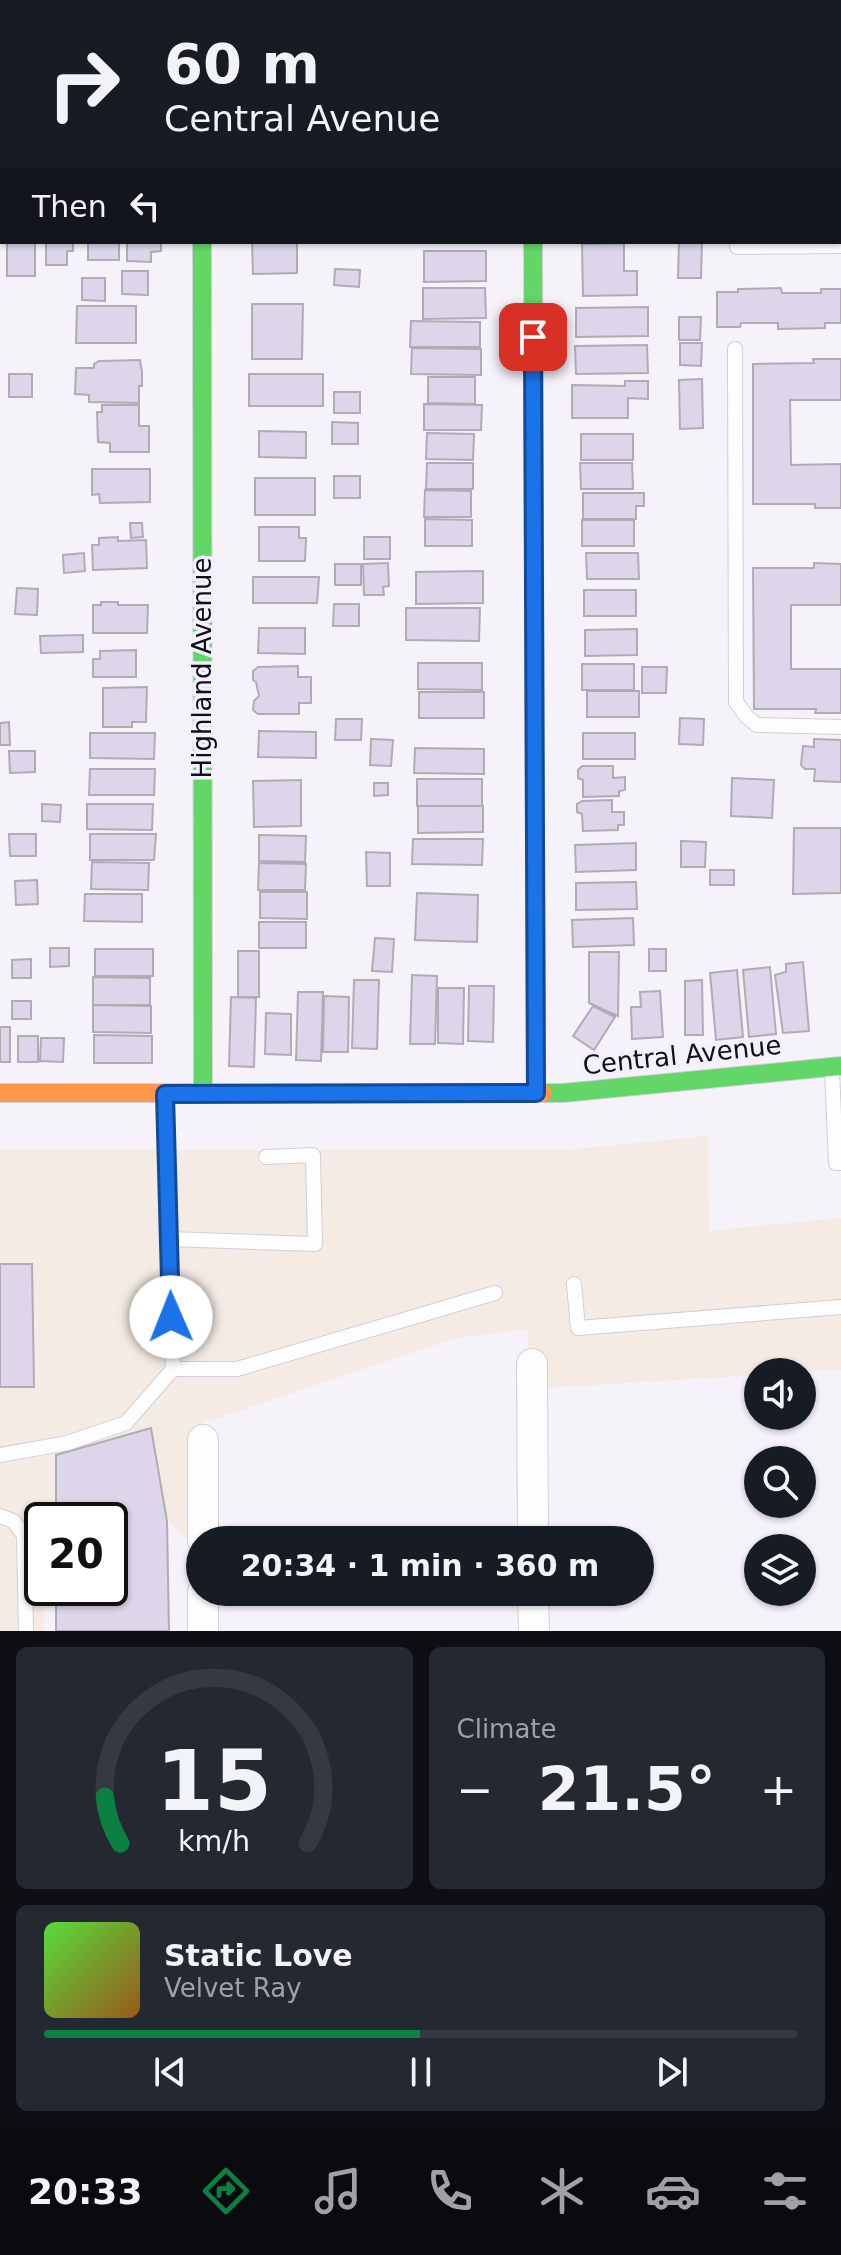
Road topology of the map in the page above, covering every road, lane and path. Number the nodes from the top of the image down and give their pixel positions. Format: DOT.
graph roads {
  1 [pos="202,244"];
  2 [pos="533,244"];
  3 [pos="841,246"];
  4 [pos="737,247"];
  5 [pos="735,349"];
  6 [pos="841,727"];
  7 [pos="837,1066"];
  8 [pos="0,1093"];
  9 [pos="536,1093"];
  10 [pos="165,1094"];
  11 [pos="203,1094"];
  12 [pos="266,1157"];
  13 [pos="841,1163"];
  14 [pos="169,1239"];
  15 [pos="574,1284"];
  16 [pos="495,1293"];
  17 [pos="841,1307"];
  18 [pos="532,1364"];
  19 [pos="173,1369"];
  20 [pos="203,1440"];
  21 [pos="0,1455"];
  22 [pos="0,1516"];
  23 [pos="203,1526"];
  24 [pos="533,1526"];
  25 [pos="203,1606"];
  26 [pos="533,1606"];
  27 [pos="26,1631"];
  28 [pos="203,1631"];
  29 [pos="534,1631"];
  1 -- 11 [label="street, Highland Avenue"];
  2 -- 9 [label="street"];
  3 -- 4 [label="lane"];
  5 -- 6 [label="lane"];
  7 -- 9 [label="street, Central Avenue"];
  7 -- 13 [label="lane"];
  8 -- 10 [label="street, Central Avenue"];
  9 -- 11 [label="street, Central Avenue"];
  10 -- 11 [label="street, Central Avenue"];
  10 -- 14 [label="lane"];
  12 -- 14 [label="lane"];
  14 -- 19 [label="lane"];
  15 -- 17 [label="lane"];
  16 -- 19 [label="lane"];
  18 -- 24 [label="street"];
  19 -- 21 [label="lane"];
  20 -- 23 [label="street"];
  22 -- 27 [label="lane"];
  25 -- 28 [label="street"];
  26 -- 29 [label="street"];
}
